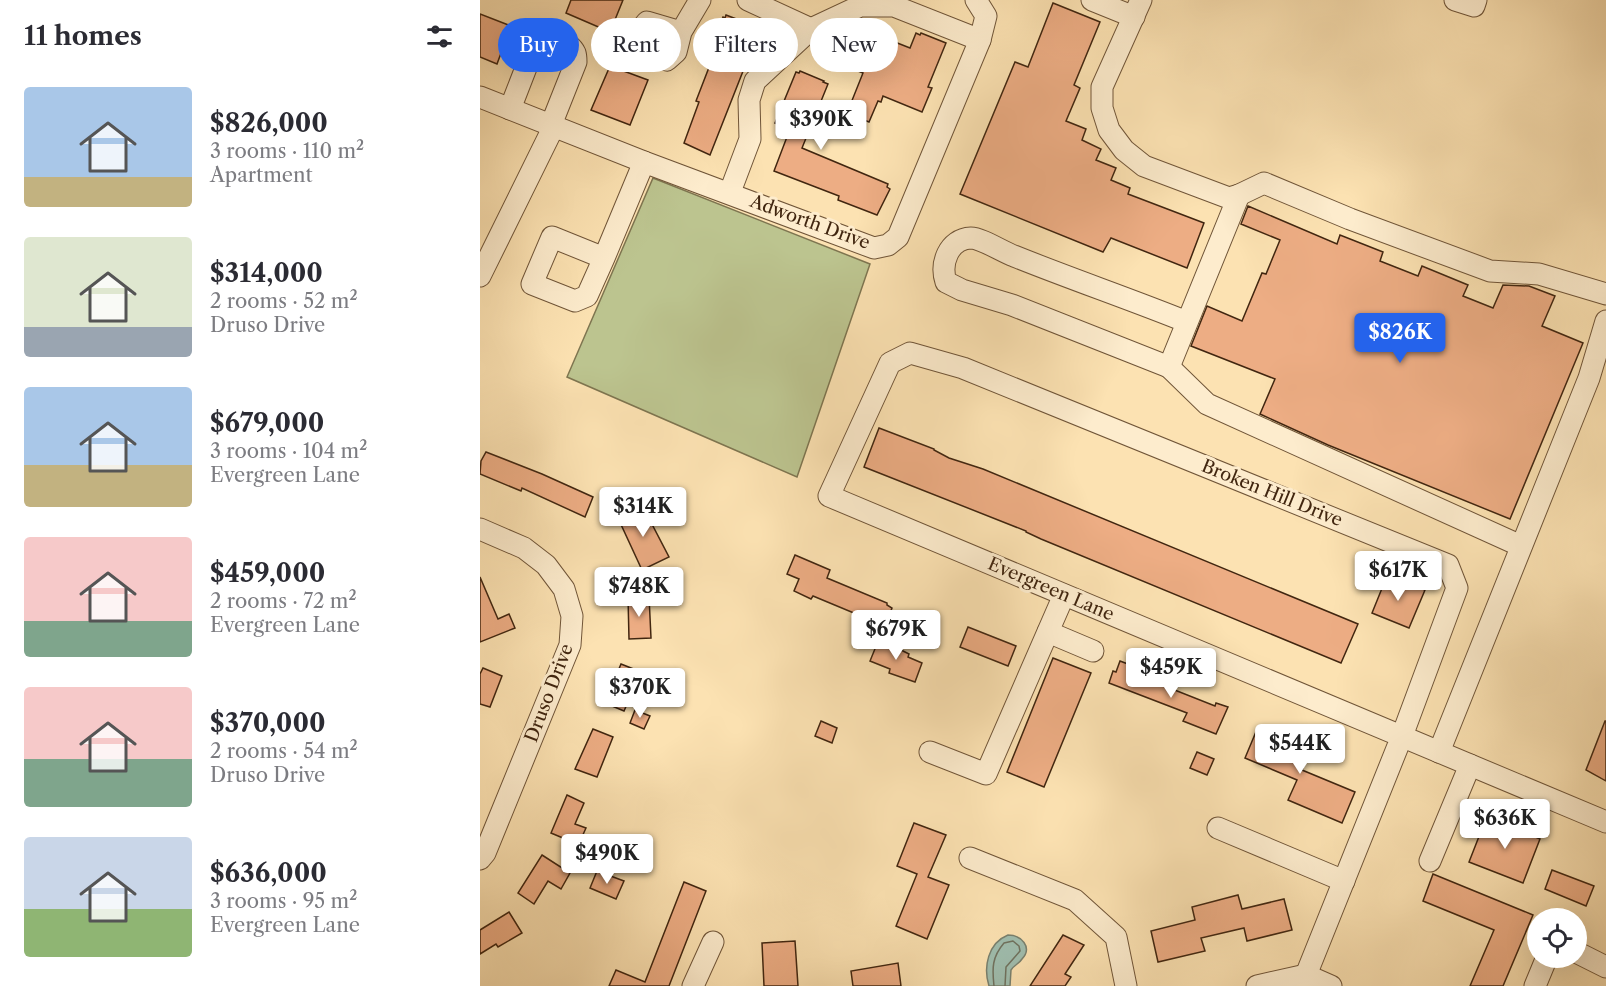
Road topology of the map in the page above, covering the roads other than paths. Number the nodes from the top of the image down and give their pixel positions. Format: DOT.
graph roads {
  1 [pos="700,0"];
  2 [pos="748,0"];
  3 [pos="976,0"];
  4 [pos="1092,0"];
  5 [pos="1455,0"];
  6 [pos="1476,0"];
  7 [pos="1138,9"];
  8 [pos="834,18"];
  9 [pos="810,29"];
  10 [pos="810,30"];
  11 [pos="681,32"];
  12 [pos="980,40"];
  13 [pos="480,97"];
  14 [pos="510,109"];
  15 [pos="553,125"];
  16 [pos="644,162"];
  17 [pos="729,192"];
  18 [pos="1239,195"];
  19 [pos="604,258"];
  20 [pos="480,276"];
  21 [pos="1606,294"];
  22 [pos="1606,321"];
  23 [pos="1187,322"];
  24 [pos="1169,367"];
  25 [pos="829,496"];
  26 [pos="480,530"];
  27 [pos="1521,546"];
  28 [pos="1064,595"];
  29 [pos="1048,632"];
  30 [pos="1093,651"];
  31 [pos="1402,736"];
  32 [pos="930,752"];
  33 [pos="1439,752"];
  34 [pos="1470,765"];
  35 [pos="1606,822"];
  36 [pos="1218,828"];
  37 [pos="970,858"];
  38 [pos="480,859"];
  39 [pos="1430,861"];
  40 [pos="1344,881"];
  41 [pos="713,942"];
  42 [pos="1587,958"];
  43 [pos="1606,967"];
  44 [pos="1542,968"];
  45 [pos="1306,975"];
  46 [pos="693,986"];
  47 [pos="1126,986"];
  48 [pos="1257,986"];
  49 [pos="1331,986"];
  50 [pos="1535,986"];
  1 -- 11 [label="street"];
  2 -- 9 [label="street"];
  3 -- 12 [label="street, Adworth Drive"];
  4 -- 7 [label="street"];
  5 -- 6 [label="street"];
  7 -- 18 [label="street"];
  8 -- 12 [label="street"];
  10 -- 17 [label="street"];
  12 -- 17 [label="street, Adworth Drive"];
  13 -- 14 [label="street, Adworth Drive"];
  14 -- 15 [label="street, Adworth Drive"];
  14 -- 15 [label="street"];
  15 -- 16 [label="street, Adworth Drive"];
  15 -- 20 [label="street"];
  16 -- 17 [label="street, Adworth Drive"];
  16 -- 19 [label="street"];
  18 -- 21 [label="street"];
  18 -- 23 [label="street"];
  22 -- 27 [label="street"];
  23 -- 24 [label="street"];
  23 -- 24 [label="street"];
  24 -- 27 [label="street"];
  25 -- 28 [label="street, Evergreen Lane"];
  25 -- 31 [label="street, Broken Hill Drive"];
  26 -- 38 [label="street, Druso Drive"];
  27 -- 33 [label="street"];
  28 -- 29 [label="street"];
  28 -- 31 [label="street, Evergreen Lane"];
  29 -- 30 [label="street"];
  29 -- 32 [label="street"];
  31 -- 33 [label="street, Evergreen Lane"];
  31 -- 40 [label="street, Broken Hill Drive"];
  33 -- 34 [label="street, Evergreen Lane"];
  34 -- 35 [label="street, Evergreen Lane"];
  34 -- 39 [label="street"];
  36 -- 40 [label="street"];
  37 -- 47 [label="street"];
  40 -- 45 [label="street, Broken Hill Drive"];
  41 -- 46 [label="street"];
  42 -- 43 [label="street"];
  44 -- 50 [label="street"];
  45 -- 48 [label="street"];
  45 -- 49 [label="street"];
}
